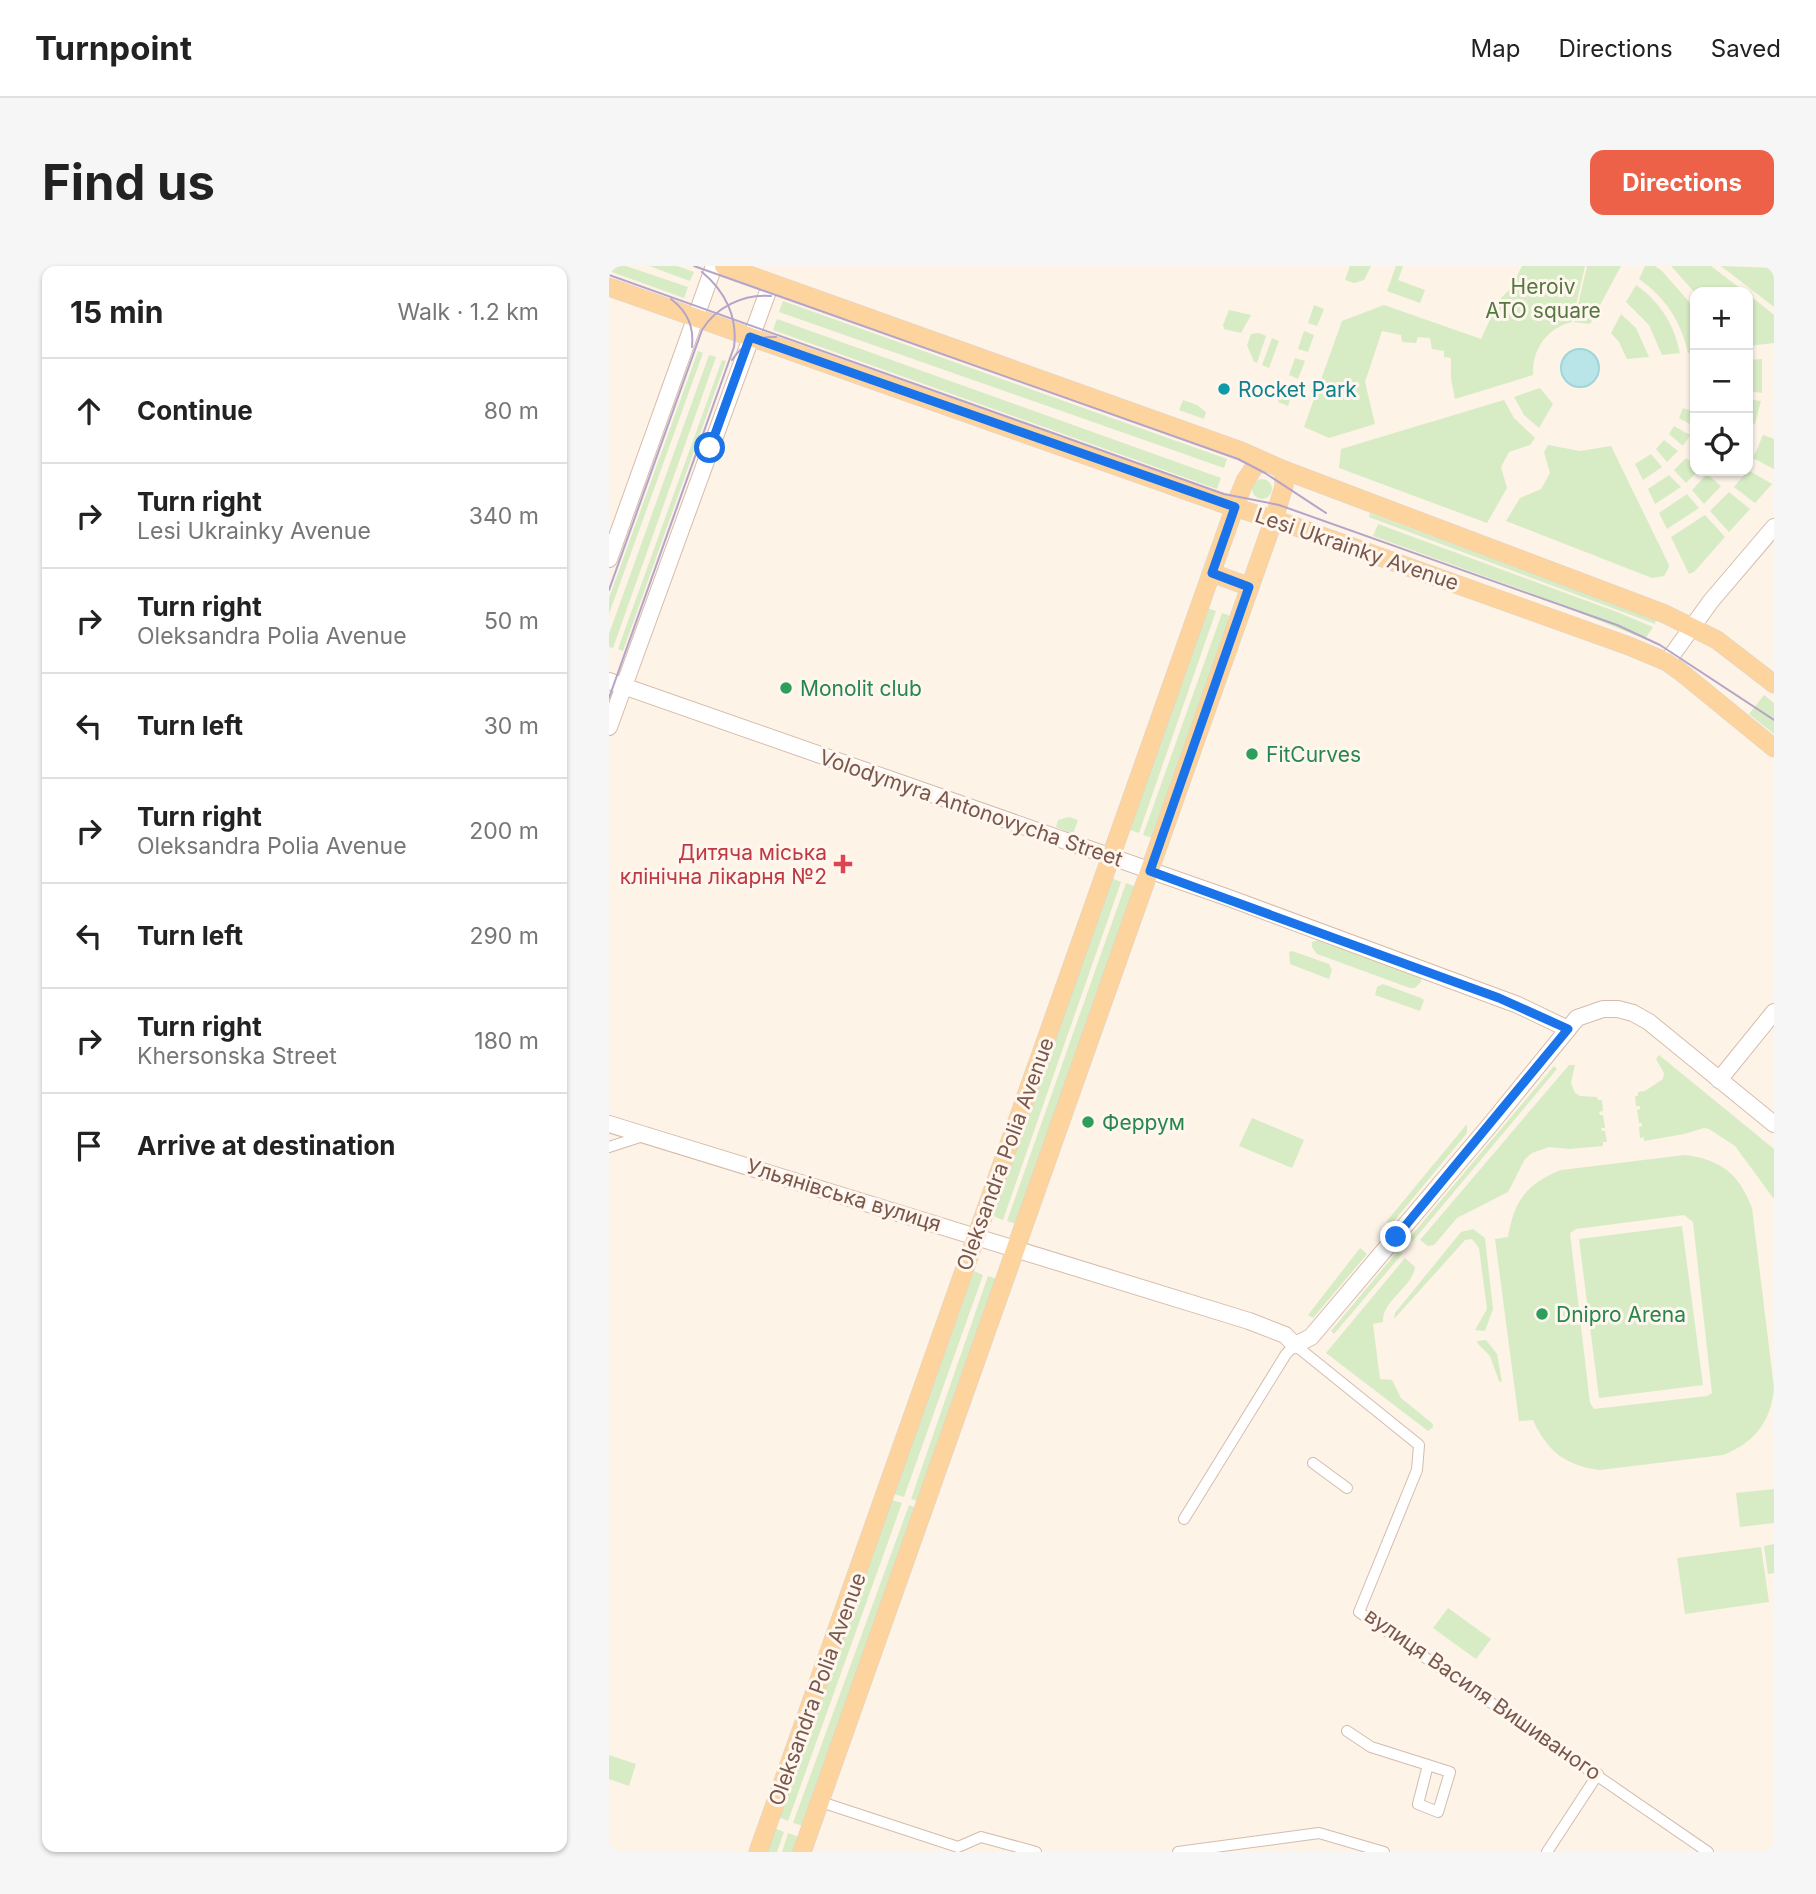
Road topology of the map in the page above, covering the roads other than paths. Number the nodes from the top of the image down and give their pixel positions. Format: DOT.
graph roads {
  1 [pos="714,266"];
  2 [pos="724,266"];
  3 [pos="771,283"];
  4 [pos="609,288"];
  5 [pos="695,318"];
  6 [pos="750,337"];
  7 [pos="1259,460"];
  8 [pos="1284,470"];
  9 [pos="1235,507"];
  10 [pos="1273,519"];
  11 [pos="1774,527"];
  12 [pos="609,559"];
  13 [pos="1212,573"];
  14 [pos="1249,587"];
  15 [pos="1693,626"];
  16 [pos="1667,662"];
  17 [pos="617,683"];
  18 [pos="1774,684"];
  19 [pos="609,727"];
  20 [pos="1774,748"];
  21 [pos="1112,858"];
  22 [pos="1150,871"];
  23 [pos="1774,1013"];
  24 [pos="1572,1023"];
  25 [pos="1719,1080"];
  26 [pos="609,1124"];
  27 [pos="1774,1124"];
  28 [pos="616,1138"];
  29 [pos="609,1155"];
  30 [pos="975,1236"];
  31 [pos="1016,1248"];
  32 [pos="1295,1345"];
  33 [pos="1313,1463"];
  34 [pos="1347,1488"];
  35 [pos="1184,1519"];
  36 [pos="1347,1731"];
  37 [pos="1428,1765"];
  38 [pos="1598,1774"];
  39 [pos="821,1802"];
  40 [pos="758,1852"];
  41 [pos="802,1852"];
  42 [pos="1035,1852"];
  43 [pos="1178,1852"];
  44 [pos="1384,1852"];
  45 [pos="1547,1852"];
  46 [pos="1708,1852"];
  1 -- 5 [label="street"];
  2 -- 3 [label="main road"];
  3 -- 6 [label="street"];
  3 -- 7 [label="main road"];
  4 -- 5 [label="main road, Lesi Ukrainky Avenue"];
  5 -- 6 [label="main road, Lesi Ukrainky Avenue"];
  5 -- 12 [label="street"];
  6 -- 9 [label="main road, Lesi Ukrainky Avenue"];
  6 -- 17 [label="street"];
  7 -- 8 [label="main road"];
  7 -- 9 [label="main road, Oleksandra Polia Avenue"];
  8 -- 10 [label="main road, Oleksandra Polia Avenue"];
  8 -- 15 [label="main road"];
  9 -- 10 [label="main road, Lesi Ukrainky Avenue"];
  9 -- 13 [label="main road, Oleksandra Polia Avenue"];
  10 -- 14 [label="main road, Oleksandra Polia Avenue"];
  10 -- 16 [label="main road, Lesi Ukrainky Avenue"];
  11 -- 15 [label="street"];
  13 -- 14 [label="main road"];
  13 -- 21 [label="main road, Oleksandra Polia Avenue"];
  14 -- 22 [label="main road, Oleksandra Polia Avenue"];
  15 -- 16 [label="street"];
  15 -- 18 [label="main road"];
  16 -- 20 [label="main road, Lesi Ukrainky Avenue"];
  17 -- 19 [label="street"];
  17 -- 21 [label="street, Volodymyra Antonovycha Street"];
  21 -- 22 [label="street, Volodymyra Antonovycha Street"];
  21 -- 30 [label="main road, Oleksandra Polia Avenue"];
  22 -- 24 [label="street, Volodymyra Antonovycha Street"];
  22 -- 31 [label="main road, Oleksandra Polia Avenue"];
  23 -- 25 [label="street"];
  24 -- 25 [label="street"];
  24 -- 32 [label="street"];
  25 -- 27 [label="street"];
  26 -- 28 [label="street, Ульянівська вулиця"];
  28 -- 29 [label="street"];
  28 -- 30 [label="street, Ульянівська вулиця"];
  30 -- 31 [label="street, Ульянівська вулиця"];
  30 -- 40 [label="main road, Oleksandra Polia Avenue"];
  31 -- 32 [label="street, Ульянівська вулиця"];
  31 -- 39 [label="main road, Oleksandra Polia Avenue"];
  32 -- 35 [label="street"];
  32 -- 38 [label="street, вулиця Василя Вишиваного"];
  33 -- 34 [label="street"];
  36 -- 37 [label="street"];
  38 -- 45 [label="street"];
  38 -- 46 [label="street, вулиця Василя Вишиваного"];
  39 -- 41 [label="main road, Oleksandra Polia Avenue"];
  39 -- 42 [label="street"];
  43 -- 44 [label="street"];
}
